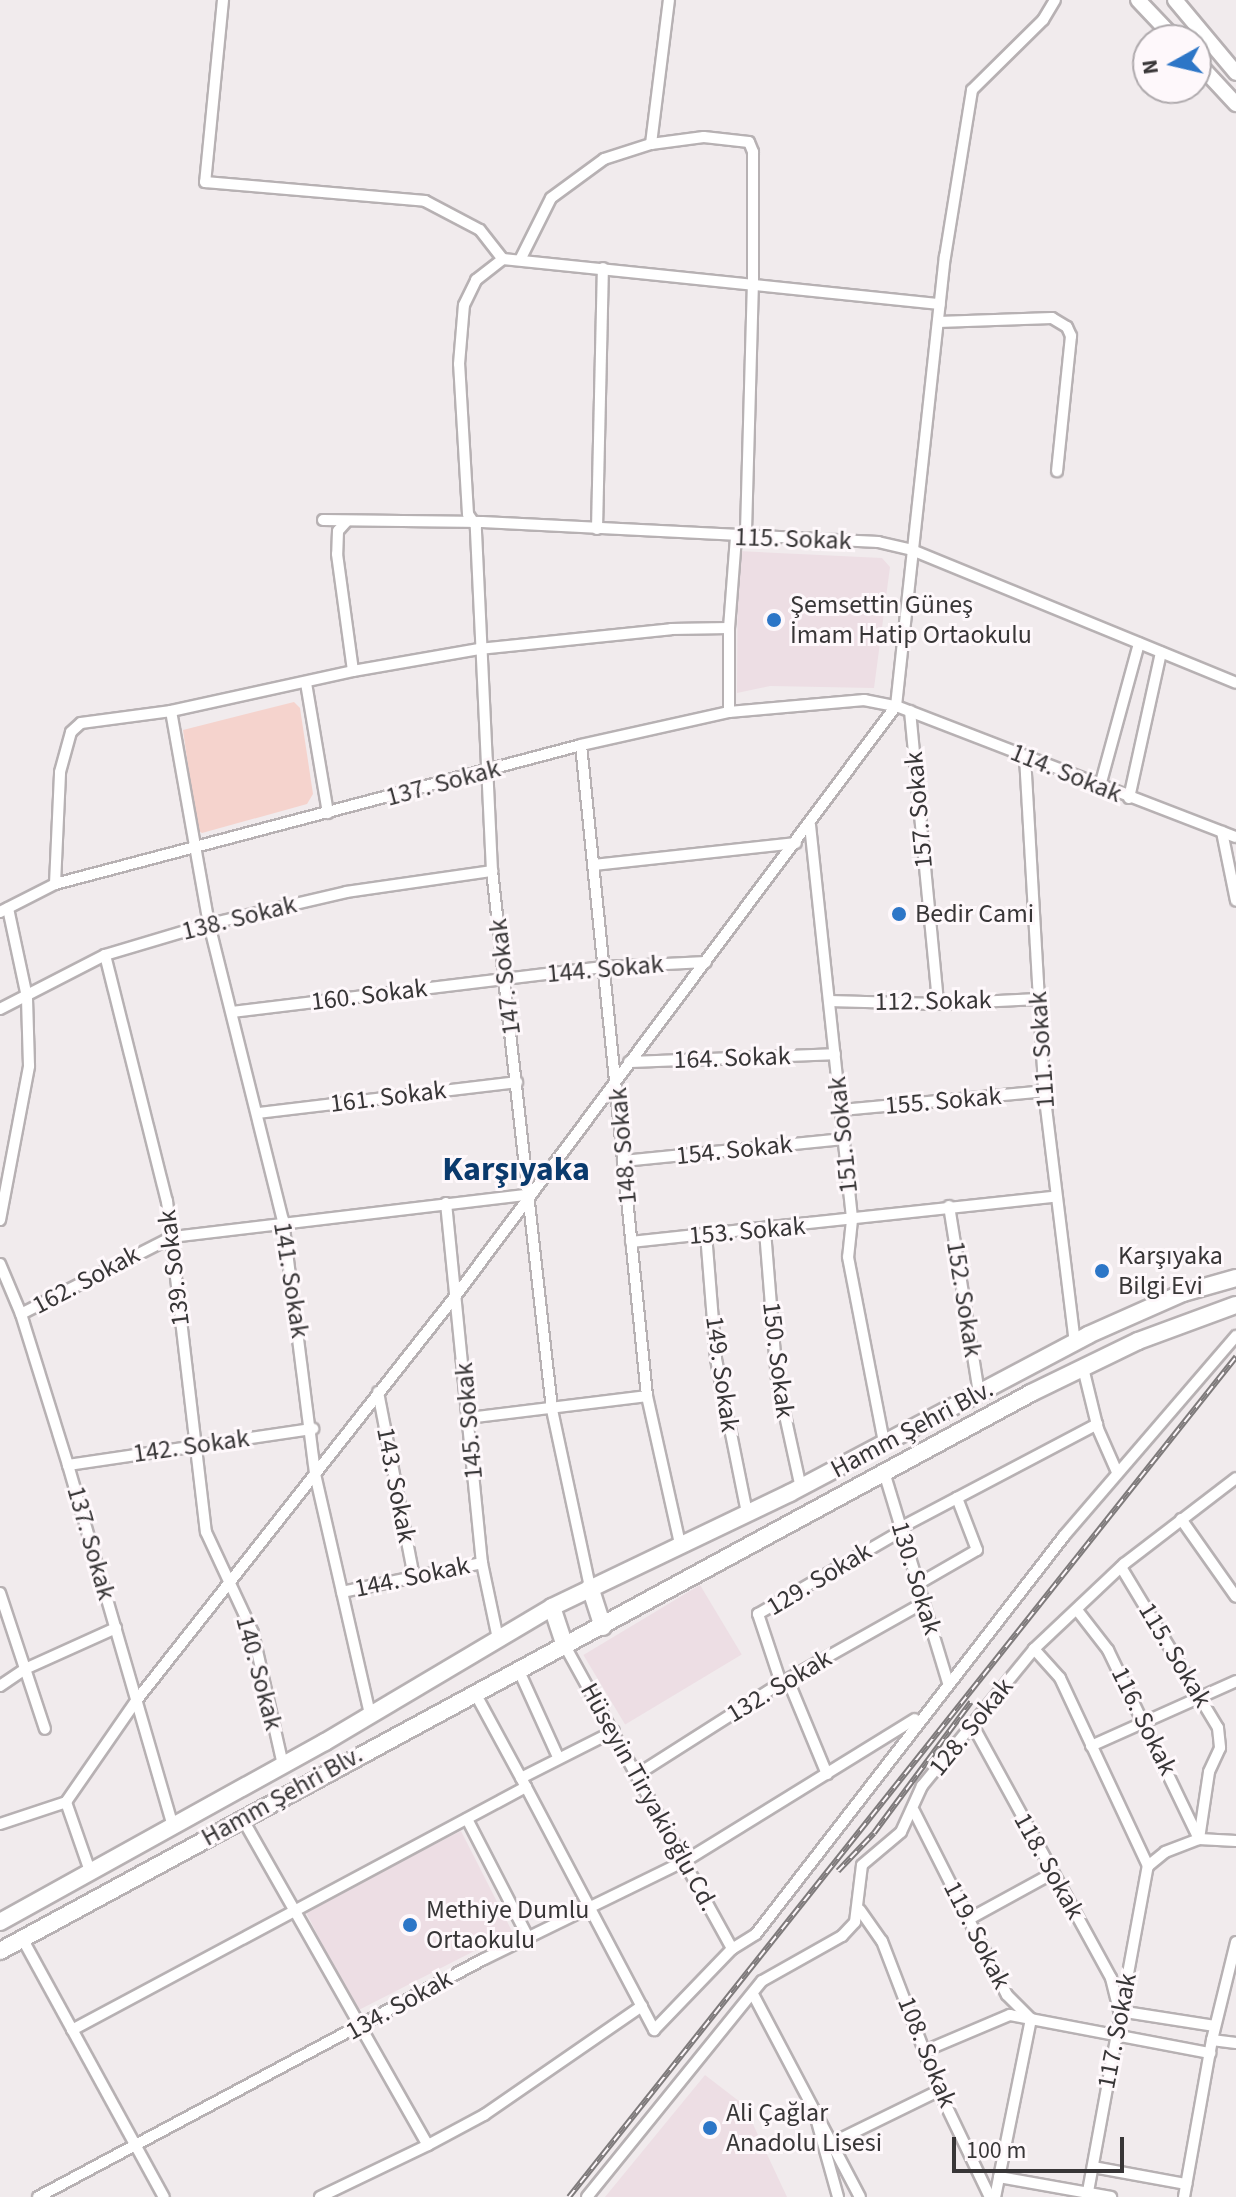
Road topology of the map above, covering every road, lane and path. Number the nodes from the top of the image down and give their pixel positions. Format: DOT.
graph roads {
  1 [pos="223,0"];
  2 [pos="669,0"];
  3 [pos="1055,0"];
  4 [pos="1138,0"];
  5 [pos="1175,0"];
  6 [pos="1161,24"];
  7 [pos="1236,73"];
  8 [pos="1212,78"];
  9 [pos="1236,104"];
  10 [pos="651,144"];
  11 [pos="503,259"];
  12 [pos="520,260"];
  13 [pos="603,268"];
  14 [pos="753,281"];
  15 [pos="940,304"];
  16 [pos="938,322"];
  17 [pos="1057,471"];
  18 [pos="323,520"];
  19 [pos="347,521"];
  20 [pos="473,522"];
  21 [pos="597,529"];
  22 [pos="741,538"];
  23 [pos="912,550"];
  24 [pos="729,628"];
  25 [pos="1139,643"];
  26 [pos="479,649"];
  27 [pos="1161,652"];
  28 [pos="353,671"];
  29 [pos="306,683"];
  30 [pos="1236,683"];
  31 [pos="896,706"];
  32 [pos="171,711"];
  33 [pos="910,711"];
  34 [pos="729,712"];
  35 [pos="581,745"];
  36 [pos="1025,757"];
  37 [pos="485,772"];
  38 [pos="1100,786"];
  39 [pos="1129,798"];
  40 [pos="328,813"];
  41 [pos="810,825"];
  42 [pos="1222,832"];
  43 [pos="1236,837"];
  44 [pos="796,843"];
  45 [pos="194,848"];
  46 [pos="594,865"];
  47 [pos="492,871"];
  48 [pos="55,884"];
  49 [pos="1236,901"];
  50 [pos="4,910"];
  51 [pos="209,924"];
  52 [pos="105,955"];
  53 [pos="706,962"];
  54 [pos="605,967"];
  55 [pos="505,978"];
  56 [pos="27,997"];
  57 [pos="1038,999"];
  58 [pos="829,1001"];
  59 [pos="938,1004"];
  60 [pos="0,1009"];
  61 [pos="232,1012"];
  62 [pos="835,1054"];
  63 [pos="629,1062"];
  64 [pos="617,1078"];
  65 [pos="517,1082"];
  66 [pos="1044,1091"];
  67 [pos="841,1110"];
  68 [pos="258,1113"];
  69 [pos="844,1139"];
  70 [pos="623,1161"];
  71 [pos="530,1194"];
  72 [pos="1054,1197"];
  73 [pos="446,1203"];
  74 [pos="949,1206"];
  75 [pos="0,1220"];
  76 [pos="283,1220"];
  77 [pos="852,1220"];
  78 [pos="765,1231"];
  79 [pos="706,1234"];
  80 [pos="172,1237"];
  81 [pos="631,1242"];
  82 [pos="0,1264"];
  83 [pos="1236,1278"];
  84 [pos="457,1294"];
  85 [pos="1236,1305"];
  86 [pos="21,1314"];
  87 [pos="1236,1336"];
  88 [pos="1075,1342"];
  89 [pos="1083,1368"];
  90 [pos="378,1392"];
  91 [pos="979,1393"];
  92 [pos="647,1396"];
  93 [pos="552,1409"];
  94 [pos="468,1418"];
  95 [pos="1097,1424"];
  96 [pos="313,1429"];
  97 [pos="194,1443"];
  98 [pos="884,1443"];
  99 [pos="68,1465"];
  100 [pos="884,1472"];
  101 [pos="1117,1472"];
  102 [pos="315,1474"];
  103 [pos="1235,1480"];
  104 [pos="801,1488"];
  105 [pos="957,1498"];
  106 [pos="747,1513"];
  107 [pos="1181,1519"];
  108 [pos="901,1529"];
  109 [pos="680,1544"];
  110 [pos="482,1563"];
  111 [pos="1121,1567"];
  112 [pos="414,1577"];
  113 [pos="231,1582"];
  114 [pos="918,1584"];
  115 [pos="590,1587"];
  116 [pos="342,1592"];
  117 [pos="0,1593"];
  118 [pos="1236,1597"];
  119 [pos="923,1603"];
  120 [pos="552,1607"];
  121 [pos="1077,1610"];
  122 [pos="603,1627"];
  123 [pos="116,1628"];
  124 [pos="498,1639"];
  125 [pos="565,1646"];
  126 [pos="1034,1649"];
  127 [pos="25,1669"];
  128 [pos="519,1671"];
  129 [pos="1236,1681"];
  130 [pos="785,1682"];
  131 [pos="948,1683"];
  132 [pos="0,1686"];
  133 [pos="475,1693"];
  134 [pos="1199,1694"];
  135 [pos="136,1701"];
  136 [pos="924,1714"];
  137 [pos="370,1715"];
  138 [pos="1144,1719"];
  139 [pos="972,1724"];
  140 [pos="45,1729"];
  141 [pos="614,1731"];
  142 [pos="1091,1746"];
  143 [pos="558,1757"];
  144 [pos="283,1765"];
  145 [pos="638,1774"];
  146 [pos="827,1774"];
  147 [pos="524,1782"];
  148 [pos="66,1802"];
  149 [pos="914,1811"];
  150 [pos="242,1818"];
  151 [pos="467,1819"];
  152 [pos="0,1824"];
  153 [pos="173,1826"];
  154 [pos="1199,1839"];
  155 [pos="1236,1841"];
  156 [pos="685,1861"];
  157 [pos="1148,1866"];
  158 [pos="90,1871"];
  159 [pos="1053,1873"];
  160 [pos="592,1905"];
  161 [pos="860,1910"];
  162 [pos="294,1912"];
  163 [pos="969,1919"];
  164 [pos="0,1922"];
  165 [pos="528,1937"];
  166 [pos="22,1938"];
  167 [pos="1236,1942"];
  168 [pos="732,1949"];
  169 [pos="0,1951"];
  170 [pos="754,1996"];
  171 [pos="642,2006"];
  172 [pos="1119,2011"];
  173 [pos="1031,2019"];
  174 [pos="1215,2026"];
  175 [pos="359,2028"];
  176 [pos="72,2030"];
  177 [pos="1114,2037"];
  178 [pos="1212,2040"];
  179 [pos="1236,2043"];
  180 [pos="927,2050"];
  181 [pos="1210,2053"];
  182 [pos="940,2090"];
  183 [pos="812,2105"];
  184 [pos="832,2143"];
  185 [pos="136,2145"];
  186 [pos="428,2145"];
  187 [pos="1093,2167"];
  188 [pos="999,2177"];
  189 [pos="1186,2184"];
  190 [pos="1088,2195"];
  191 [pos="38,2197"];
  192 [pos="164,2197"];
  193 [pos="320,2197"];
  194 [pos="587,2197"];
  195 [pos="838,2197"];
  196 [pos="860,2197"];
  197 [pos="992,2197"];
  198 [pos="1111,2197"];
  199 [pos="1184,2197"];
  1 -- 11 [label="street"];
  2 -- 10 [label="street"];
  3 -- 15 [label="street"];
  4 -- 6 [label="main road"];
  5 -- 7 [label="main road"];
  8 -- 9 [label="main road"];
  10 -- 12 [label="street"];
  10 -- 14 [label="street"];
  11 -- 12 [label="street"];
  11 -- 20 [label="street, 147. Sokak"];
  12 -- 13 [label="street"];
  13 -- 14 [label="street"];
  13 -- 21 [label="street"];
  14 -- 15 [label="street"];
  14 -- 22 [label="street"];
  15 -- 16 [label="street"];
  16 -- 17 [label="street"];
  16 -- 23 [label="street"];
  18 -- 19 [label="street, 115. Sokak"];
  19 -- 20 [label="street, 115. Sokak"];
  19 -- 28 [label="street"];
  20 -- 21 [label="street, 115. Sokak"];
  20 -- 26 [label="street, 147. Sokak"];
  21 -- 22 [label="street, 115. Sokak"];
  22 -- 23 [label="street, 115. Sokak"];
  22 -- 24 [label="street"];
  23 -- 25 [label="street, 115. Sokak"];
  23 -- 31 [label="street"];
  24 -- 26 [label="street"];
  24 -- 34 [label="street"];
  25 -- 27 [label="street, 115. Sokak"];
  25 -- 38 [label="street"];
  26 -- 28 [label="street"];
  26 -- 37 [label="street, 147. Sokak"];
  27 -- 30 [label="street, 115. Sokak"];
  27 -- 39 [label="street"];
  28 -- 29 [label="street"];
  29 -- 32 [label="street"];
  29 -- 40 [label="street"];
  31 -- 33 [label="street, 114. Sokak"];
  31 -- 34 [label="street, 137. Sokak"];
  31 -- 41 [label="street"];
  32 -- 45 [label="street, 141. Sokak"];
  32 -- 48 [label="street"];
  33 -- 36 [label="street, 114. Sokak"];
  33 -- 59 [label="street, 157. Sokak"];
  34 -- 35 [label="street, 137. Sokak"];
  35 -- 37 [label="street, 137. Sokak"];
  35 -- 46 [label="street, 148. Sokak"];
  36 -- 38 [label="street, 114. Sokak"];
  36 -- 57 [label="street, 111. Sokak"];
  37 -- 40 [label="street, 137. Sokak"];
  37 -- 47 [label="street, 147. Sokak"];
  38 -- 39 [label="street, 114. Sokak"];
  39 -- 42 [label="street, 114. Sokak"];
  40 -- 45 [label="street, 137. Sokak"];
  41 -- 44 [label="street"];
  41 -- 58 [label="street, 151. Sokak"];
  42 -- 43 [label="street, 114. Sokak"];
  42 -- 49 [label="street"];
  44 -- 46 [label="street"];
  44 -- 53 [label="street"];
  45 -- 48 [label="street, 137. Sokak"];
  45 -- 51 [label="street, 141. Sokak"];
  46 -- 54 [label="street, 148. Sokak"];
  47 -- 51 [label="street, 138. Sokak"];
  47 -- 55 [label="street, 147. Sokak"];
  48 -- 50 [label="street, 137. Sokak"];
  50 -- 56 [label="street"];
  51 -- 52 [label="street, 138. Sokak"];
  51 -- 61 [label="street, 141. Sokak"];
  52 -- 56 [label="street, 138. Sokak"];
  52 -- 80 [label="street, 139. Sokak"];
  53 -- 54 [label="street, 144. Sokak"];
  53 -- 63 [label="street"];
  54 -- 55 [label="street, 144. Sokak"];
  54 -- 64 [label="street, 148. Sokak"];
  55 -- 61 [label="street, 160. Sokak"];
  55 -- 65 [label="street, 147. Sokak"];
  56 -- 60 [label="street, 138. Sokak"];
  56 -- 75 [label="street"];
  57 -- 59 [label="street, 112. Sokak"];
  57 -- 66 [label="street, 111. Sokak"];
  58 -- 59 [label="street, 112. Sokak"];
  58 -- 62 [label="street, 151. Sokak"];
  61 -- 68 [label="street, 141. Sokak"];
  62 -- 63 [label="street, 164. Sokak"];
  62 -- 67 [label="street, 151. Sokak"];
  63 -- 64 [label="street"];
  64 -- 70 [label="street, 148. Sokak"];
  64 -- 71 [label="street"];
  65 -- 68 [label="street, 161. Sokak"];
  65 -- 71 [label="street, 147. Sokak"];
  66 -- 67 [label="street, 155. Sokak"];
  66 -- 72 [label="street, 111. Sokak"];
  67 -- 69 [label="street, 151. Sokak"];
  68 -- 76 [label="street, 141. Sokak"];
  69 -- 70 [label="street, 154. Sokak"];
  69 -- 77 [label="street, 151. Sokak"];
  70 -- 81 [label="street, 148. Sokak"];
  71 -- 73 [label="street, 162. Sokak"];
  71 -- 84 [label="street"];
  71 -- 93 [label="street, 147. Sokak"];
  72 -- 74 [label="street, 153. Sokak"];
  72 -- 88 [label="street, 111. Sokak"];
  73 -- 76 [label="street, 162. Sokak"];
  73 -- 84 [label="street, 145. Sokak"];
  74 -- 77 [label="street, 153. Sokak"];
  74 -- 91 [label="street, 152. Sokak"];
  76 -- 80 [label="street, 162. Sokak"];
  76 -- 96 [label="street, 141. Sokak"];
  77 -- 78 [label="street, 153. Sokak"];
  77 -- 98 [label="street, 151. Sokak"];
  78 -- 79 [label="street, 153. Sokak"];
  78 -- 104 [label="street, 150. Sokak"];
  79 -- 81 [label="street, 153. Sokak"];
  79 -- 106 [label="street, 149. Sokak"];
  80 -- 86 [label="street, 162. Sokak"];
  80 -- 97 [label="street, 139. Sokak"];
  81 -- 92 [label="street, 148. Sokak"];
  82 -- 86 [label="street, 137. Sokak"];
  83 -- 88 [label="main road, Hamm Şehri Blv."];
  84 -- 90 [label="street"];
  84 -- 94 [label="street, 145. Sokak"];
  85 -- 89 [label="main road, Hamm Şehri Blv."];
  86 -- 99 [label="street, 137. Sokak"];
  87 -- 101 [label="street"];
  88 -- 91 [label="main road, Hamm Şehri Blv."];
  89 -- 95 [label="street"];
  89 -- 100 [label="main road, Hamm Şehri Blv."];
  90 -- 102 [label="street"];
  90 -- 112 [label="street, 143. Sokak"];
  91 -- 98 [label="main road, Hamm Şehri Blv."];
  92 -- 93 [label="street"];
  92 -- 109 [label="street, 148. Sokak"];
  93 -- 94 [label="street"];
  93 -- 115 [label="street, 147. Sokak"];
  94 -- 110 [label="street, 145. Sokak"];
  95 -- 101 [label="street"];
  95 -- 105 [label="street"];
  96 -- 97 [label="street, 142. Sokak"];
  96 -- 102 [label="street, 141. Sokak"];
  97 -- 99 [label="street, 142. Sokak"];
  97 -- 113 [label="street, 139. Sokak"];
  98 -- 104 [label="main road, Hamm Şehri Blv."];
  99 -- 123 [label="street, 137. Sokak"];
  100 -- 108 [label="street, 130. Sokak"];
  100 -- 122 [label="main road, Hamm Şehri Blv."];
  101 -- 131 [label="street"];
  102 -- 113 [label="street"];
  102 -- 116 [label="street, 141. Sokak"];
  103 -- 107 [label="street, 128. Sokak"];
  104 -- 106 [label="main road, Hamm Şehri Blv."];
  105 -- 108 [label="street"];
  105 -- 114 [label="street"];
  106 -- 109 [label="main road, Hamm Şehri Blv."];
  107 -- 111 [label="street, 128. Sokak"];
  107 -- 118 [label="street"];
  108 -- 114 [label="street, 130. Sokak"];
  108 -- 130 [label="street, 129. Sokak"];
  109 -- 115 [label="main road, Hamm Şehri Blv."];
  110 -- 112 [label="street, 144. Sokak"];
  110 -- 124 [label="street, 145. Sokak"];
  111 -- 121 [label="street, 128. Sokak"];
  111 -- 134 [label="street, 115. Sokak"];
  112 -- 116 [label="street, 144. Sokak"];
  113 -- 135 [label="street"];
  113 -- 144 [label="street, 140. Sokak"];
  114 -- 119 [label="street, 130. Sokak"];
  115 -- 120 [label="main road, Hamm Şehri Blv."];
  115 -- 122 [label="main road"];
  116 -- 137 [label="street, 141. Sokak"];
  117 -- 127 [label="street"];
  119 -- 130 [label="street, 132. Sokak"];
  119 -- 131 [label="street, 130. Sokak"];
  120 -- 124 [label="main road, Hamm Şehri Blv."];
  120 -- 125 [label="main road"];
  121 -- 126 [label="street, 128. Sokak"];
  121 -- 138 [label="street, 116. Sokak"];
  122 -- 125 [label="main road, Hamm Şehri Blv."];
  123 -- 127 [label="street"];
  123 -- 135 [label="street, 137. Sokak"];
  124 -- 137 [label="main road, Hamm Şehri Blv."];
  125 -- 128 [label="main road, Hamm Şehri Blv."];
  125 -- 141 [label="street, Hüseyin Tiryakioğlu Cd."];
  126 -- 139 [label="street, 128. Sokak"];
  126 -- 142 [label="street"];
  127 -- 132 [label="street"];
  127 -- 140 [label="street"];
  128 -- 133 [label="main road, Hamm Şehri Blv."];
  128 -- 143 [label="street"];
  129 -- 134 [label="street"];
  130 -- 145 [label="street, 132. Sokak"];
  130 -- 146 [label="street"];
  131 -- 136 [label="street"];
  133 -- 147 [label="street"];
  133 -- 150 [label="main road, Hamm Şehri Blv."];
  134 -- 138 [label="street"];
  134 -- 154 [label="street, 115. Sokak"];
  135 -- 148 [label="street"];
  135 -- 153 [label="street, 137. Sokak"];
  136 -- 146 [label="street, 134. Sokak"];
  136 -- 168 [label="street"];
  137 -- 144 [label="main road, Hamm Şehri Blv."];
  138 -- 142 [label="street"];
  138 -- 154 [label="street, 116. Sokak"];
  139 -- 149 [label="street, 128. Sokak"];
  139 -- 159 [label="street, 118. Sokak"];
  141 -- 143 [label="street"];
  141 -- 145 [label="street, Hüseyin Tiryakioğlu Cd."];
  142 -- 157 [label="street"];
  143 -- 147 [label="street"];
  144 -- 153 [label="main road, Hamm Şehri Blv."];
  145 -- 156 [label="street, Hüseyin Tiryakioğlu Cd."];
  146 -- 156 [label="street, 134. Sokak"];
  147 -- 151 [label="street"];
  147 -- 160 [label="street"];
  148 -- 152 [label="street"];
  148 -- 158 [label="street"];
  149 -- 161 [label="street, 128. Sokak"];
  149 -- 163 [label="street, 119. Sokak"];
  150 -- 162 [label="street"];
  150 -- 166 [label="main road, Hamm Şehri Blv."];
  151 -- 162 [label="street"];
  151 -- 165 [label="street"];
  153 -- 158 [label="main road, Hamm Şehri Blv."];
  154 -- 155 [label="street"];
  154 -- 157 [label="street"];
  156 -- 160 [label="street, 134. Sokak"];
  156 -- 168 [label="street, Hüseyin Tiryakioğlu Cd."];
  157 -- 172 [label="street, 117. Sokak"];
  158 -- 164 [label="main road, Hamm Şehri Blv."];
  159 -- 163 [label="street"];
  159 -- 172 [label="street, 118. Sokak"];
  160 -- 165 [label="street, 134. Sokak"];
  160 -- 171 [label="street"];
  161 -- 170 [label="street"];
  161 -- 180 [label="street, 108. Sokak"];
  162 -- 175 [label="street"];
  162 -- 176 [label="street"];
  163 -- 173 [label="street, 119. Sokak"];
  165 -- 175 [label="street, 134. Sokak"];
  166 -- 169 [label="main road, Hamm Şehri Blv."];
  166 -- 176 [label="street"];
  167 -- 174 [label="street"];
  168 -- 171 [label="street"];
  170 -- 183 [label="street"];
  170 -- 194 [label="street"];
  171 -- 186 [label="street"];
  172 -- 174 [label="street"];
  172 -- 177 [label="street, 117. Sokak"];
  173 -- 177 [label="street"];
  173 -- 180 [label="street"];
  173 -- 188 [label="street"];
  174 -- 178 [label="street"];
  175 -- 185 [label="street, 134. Sokak"];
  175 -- 186 [label="street"];
  176 -- 185 [label="street"];
  177 -- 181 [label="street"];
  177 -- 187 [label="street, 117. Sokak"];
  178 -- 179 [label="street"];
  178 -- 181 [label="street"];
  180 -- 182 [label="street, 108. Sokak"];
  181 -- 189 [label="street"];
  182 -- 184 [label="street"];
  182 -- 197 [label="street, 108. Sokak"];
  183 -- 184 [label="street"];
  183 -- 195 [label="street"];
  184 -- 196 [label="street"];
  185 -- 191 [label="street, 134. Sokak"];
  185 -- 192 [label="street"];
  186 -- 193 [label="street"];
  187 -- 189 [label="street"];
  187 -- 190 [label="street, 117. Sokak"];
  188 -- 190 [label="street"];
  188 -- 197 [label="street"];
  189 -- 199 [label="street"];
  190 -- 198 [label="street"];
}
